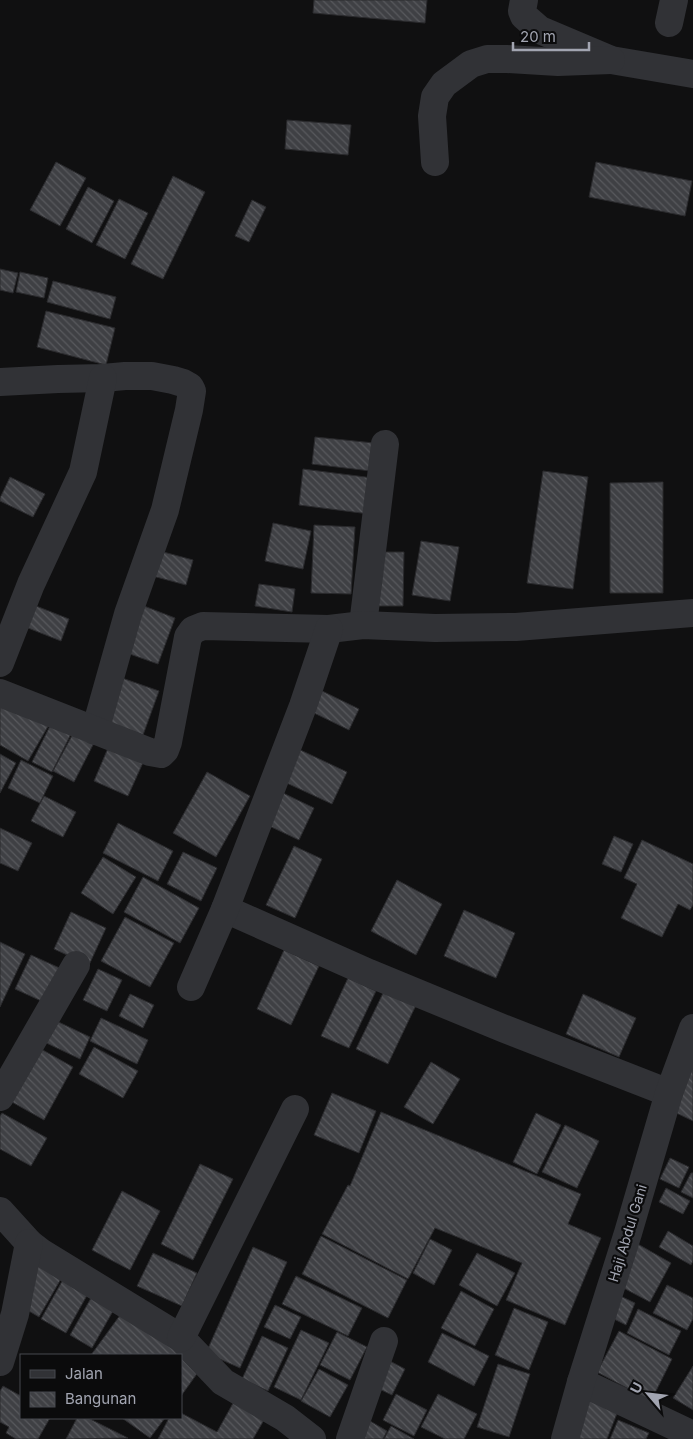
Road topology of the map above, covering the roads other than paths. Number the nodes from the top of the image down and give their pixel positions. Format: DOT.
graph roads {
  1 [pos="524,0"];
  2 [pos="612,60"];
  3 [pos="693,74"];
  4 [pos="435,162"];
  5 [pos="103,378"];
  6 [pos="0,382"];
  7 [pos="385,444"];
  8 [pos="693,613"];
  9 [pos="363,626"];
  10 [pos="324,643"];
  11 [pos="0,663"];
  12 [pos="0,693"];
  13 [pos="95,731"];
  14 [pos="224,909"];
  15 [pos="76,965"];
  16 [pos="191,987"];
  17 [pos="692,1033"];
  18 [pos="669,1093"];
  19 [pos="0,1097"];
  20 [pos="294,1109"];
  21 [pos="0,1211"];
  22 [pos="30,1243"];
  23 [pos="181,1338"];
  24 [pos="384,1340"];
  25 [pos="0,1362"];
  26 [pos="581,1382"];
  27 [pos="693,1435"];
  28 [pos="312,1439"];
  29 [pos="350,1439"];
  30 [pos="565,1439"];
  1 -- 2 [label="street"];
  2 -- 3 [label="street"];
  2 -- 4 [label="street"];
  5 -- 6 [label="street"];
  5 -- 11 [label="street"];
  5 -- 13 [label="street"];
  7 -- 9 [label="street"];
  8 -- 9 [label="street"];
  9 -- 10 [label="street"];
  10 -- 13 [label="street"];
  10 -- 14 [label="street"];
  12 -- 13 [label="street"];
  14 -- 16 [label="street"];
  14 -- 18 [label="street"];
  15 -- 19 [label="street"];
  17 -- 18 [label="street, Haji Abdul Gani"];
  18 -- 26 [label="street, Haji Abdul Gani"];
  20 -- 23 [label="street"];
  21 -- 22 [label="street"];
  22 -- 23 [label="street"];
  22 -- 25 [label="street"];
  23 -- 28 [label="street"];
  24 -- 29 [label="street"];
  26 -- 27 [label="street"];
  26 -- 30 [label="street, Haji Abdul Gani"];
}
